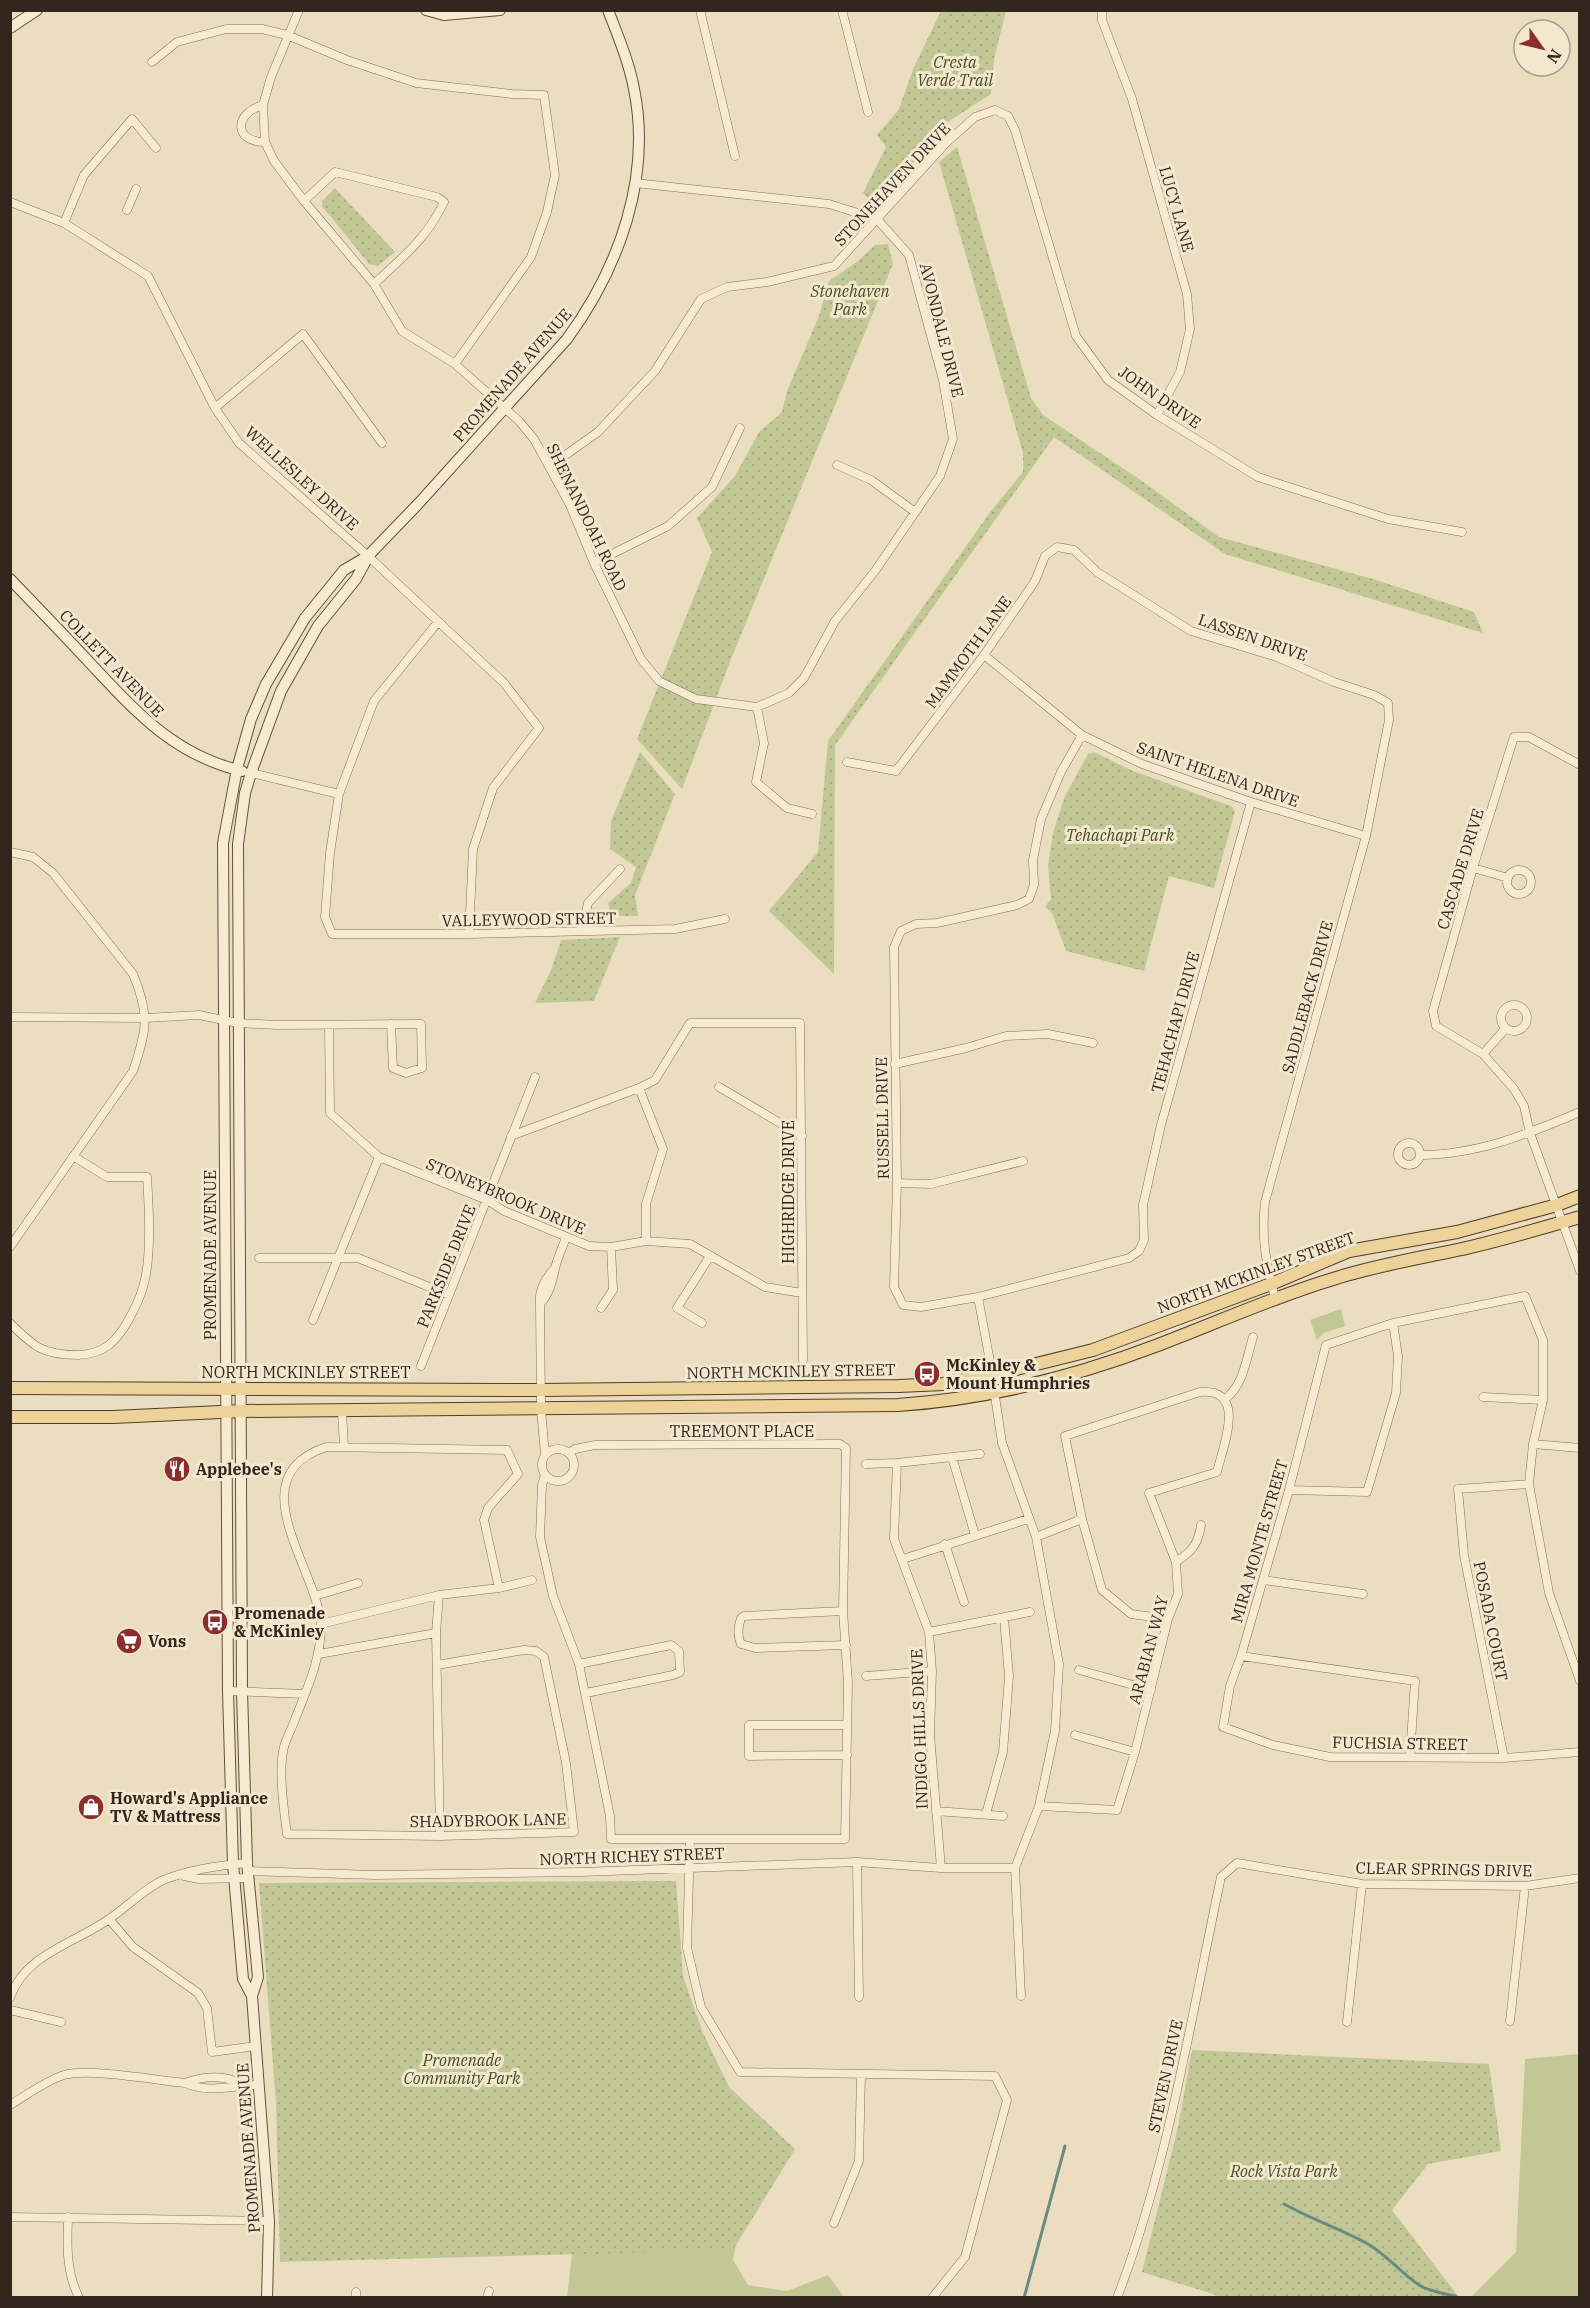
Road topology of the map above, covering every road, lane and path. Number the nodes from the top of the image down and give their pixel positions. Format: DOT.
graph roads {
  1 [pos="37,10"];
  2 [pos="299,10"];
  3 [pos="426,10"];
  4 [pos="500,10"];
  5 [pos="608,10"];
  6 [pos="700,10"];
  7 [pos="842,10"];
  8 [pos="1102,10"];
  9 [pos="10,28"];
  10 [pos="287,35"];
  11 [pos="152,62"];
  12 [pos="263,105"];
  13 [pos="868,112"];
  14 [pos="1008,116"];
  15 [pos="265,142"];
  16 [pos="156,148"];
  17 [pos="735,156"];
  18 [pos="635,183"];
  19 [pos="136,189"];
  20 [pos="304,201"];
  21 [pos="10,202"];
  22 [pos="126,210"];
  23 [pos="877,219"];
  24 [pos="64,223"];
  25 [pos="374,284"];
  26 [pos="455,364"];
  27 [pos="215,408"];
  28 [pos="505,408"];
  29 [pos="1157,415"];
  30 [pos="740,428"];
  31 [pos="382,443"];
  32 [pos="837,465"];
  33 [pos="550,466"];
  34 [pos="915,512"];
  35 [pos="1462,532"];
  36 [pos="1057,547"];
  37 [pos="368,556"];
  38 [pos="594,563"];
  39 [pos="10,579"];
  40 [pos="438,622"];
  41 [pos="984,656"];
  42 [pos="1388,703"];
  43 [pos="757,707"];
  44 [pos="1082,735"];
  45 [pos="847,762"];
  46 [pos="1580,765"];
  47 [pos="237,769"];
  48 [pos="251,773"];
  49 [pos="339,794"];
  50 [pos="1251,802"];
  51 [pos="812,814"];
  52 [pos="1366,836"];
  53 [pos="10,852"];
  54 [pos="1473,868"];
  55 [pos="620,869"];
  56 [pos="1508,878"];
  57 [pos="725,919"];
  58 [pos="582,931"];
  59 [pos="469,934"];
  60 [pos="10,1017"];
  61 [pos="146,1018"];
  62 [pos="223,1019"];
  63 [pos="238,1023"];
  64 [pos="391,1024"];
  65 [pos="329,1025"];
  66 [pos="1506,1028"];
  67 [pos="1093,1043"];
  68 [pos="1483,1054"];
  69 [pos="895,1064"];
  70 [pos="535,1077"];
  71 [pos="719,1087"];
  72 [pos="639,1089"];
  73 [pos="1580,1112"];
  74 [pos="1530,1133"];
  75 [pos="511,1136"];
  76 [pos="802,1136"];
  77 [pos="1420,1155"];
  78 [pos="73,1156"];
  79 [pos="379,1157"];
  80 [pos="1023,1161"];
  81 [pos="897,1183"];
  82 [pos="1580,1196"];
  83 [pos="486,1200"];
  84 [pos="1557,1205"];
  85 [pos="1580,1217"];
  86 [pos="1562,1222"];
  87 [pos="566,1237"];
  88 [pos="646,1241"];
  89 [pos="10,1247"];
  90 [pos="611,1247"];
  91 [pos="340,1256"];
  92 [pos="710,1256"];
  93 [pos="259,1258"];
  94 [pos="1580,1271"];
  95 [pos="1271,1284"];
  96 [pos="802,1293"];
  97 [pos="449,1295"];
  98 [pos="978,1297"];
  99 [pos="1275,1298"];
  100 [pos="601,1308"];
  101 [pos="313,1320"];
  102 [pos="10,1323"];
  103 [pos="702,1323"];
  104 [pos="1393,1323"];
  105 [pos="1253,1337"];
  106 [pos="803,1360"];
  107 [pos="421,1366"];
  108 [pos="992,1375"];
  109 [pos="10,1388"];
  110 [pos="226,1389"];
  111 [pos="240,1389"];
  112 [pos="540,1390"];
  113 [pos="995,1393"];
  114 [pos="1483,1397"];
  115 [pos="1225,1399"];
  116 [pos="1544,1400"];
  117 [pos="541,1409"];
  118 [pos="242,1411"];
  119 [pos="342,1411"];
  120 [pos="227,1412"];
  121 [pos="10,1417"];
  122 [pos="1533,1444"];
  123 [pos="344,1447"];
  124 [pos="1580,1448"];
  125 [pos="569,1453"];
  126 [pos="980,1454"];
  127 [pos="545,1455"];
  128 [pos="952,1457"];
  129 [pos="897,1463"];
  130 [pos="866,1464"];
  131 [pos="545,1475"];
  132 [pos="1529,1484"];
  133 [pos="1289,1490"];
  134 [pos="1082,1519"];
  135 [pos="1028,1520"];
  136 [pos="1201,1525"];
  137 [pos="975,1535"];
  138 [pos="1036,1537"];
  139 [pos="945,1544"];
  140 [pos="903,1558"];
  141 [pos="1176,1562"];
  142 [pos="532,1580"];
  143 [pos="1263,1580"];
  144 [pos="358,1583"];
  145 [pos="499,1588"];
  146 [pos="1363,1594"];
  147 [pos="439,1595"];
  148 [pos="315,1596"];
  149 [pos="964,1602"];
  150 [pos="843,1611"];
  151 [pos="1030,1612"];
  152 [pos="1004,1618"];
  153 [pos="1168,1619"];
  154 [pos="321,1624"];
  155 [pos="929,1632"];
  156 [pos="436,1633"];
  157 [pos="846,1645"];
  158 [pos="319,1654"];
  159 [pos="1241,1656"];
  160 [pos="579,1664"];
  161 [pos="437,1665"];
  162 [pos="1079,1670"];
  163 [pos="932,1671"];
  164 [pos="866,1676"];
  165 [pos="1580,1681"];
  166 [pos="242,1690"];
  167 [pos="1151,1690"];
  168 [pos="228,1691"];
  169 [pos="586,1693"];
  170 [pos="305,1694"];
  171 [pos="847,1725"];
  172 [pos="1224,1727"];
  173 [pos="1076,1735"];
  174 [pos="1135,1752"];
  175 [pos="1580,1752"];
  176 [pos="847,1755"];
  177 [pos="1410,1756"];
  178 [pos="1504,1758"];
  179 [pos="1038,1806"];
  180 [pos="936,1811"];
  181 [pos="986,1814"];
  182 [pos="1003,1816"];
  183 [pos="440,1836"];
  184 [pos="690,1839"];
  185 [pos="857,1862"];
  186 [pos="1237,1863"];
  187 [pos="233,1864"];
  188 [pos="941,1868"];
  189 [pos="1015,1868"];
  190 [pos="689,1869"];
  191 [pos="248,1870"];
  192 [pos="182,1876"];
  193 [pos="1580,1878"];
  194 [pos="234,1879"];
  195 [pos="1362,1884"];
  196 [pos="1525,1886"];
  197 [pos="110,1919"];
  198 [pos="252,1996"];
  199 [pos="1020,1996"];
  200 [pos="859,1997"];
  201 [pos="10,1998"];
  202 [pos="10,2010"];
  203 [pos="1509,2020"];
  204 [pos="61,2022"];
  205 [pos="1347,2022"];
  206 [pos="256,2046"];
  207 [pos="861,2074"];
  208 [pos="259,2085"];
  209 [pos="10,2105"];
  210 [pos="10,2217"];
  211 [pos="68,2217"];
  212 [pos="269,2221"];
  213 [pos="834,2223"];
  214 [pos="79,2298"];
  215 [pos="267,2298"];
  216 [pos="932,2298"];
  217 [pos="1117,2298"];
  1 -- 9 [label="main road"];
  2 -- 10 [label="street, SHENANDOAH ROAD"];
  3 -- 4 [label="main road"];
  5 -- 18 [label="main road, PROMENADE AVENUE"];
  6 -- 17 [label="street"];
  7 -- 13 [label="street"];
  8 -- 29 [label="street, LUCY LANE"];
  10 -- 11 [label="street"];
  10 -- 12 [label="street, SHENANDOAH ROAD"];
  10 -- 26 [label="street"];
  12 -- 15 [label="street, SHENANDOAH ROAD"];
  12 -- 15 [label="street, SHENANDOAH ROAD"];
  14 -- 23 [label="street, STONEHAVEN DRIVE"];
  14 -- 29 [label="street, JOHN DRIVE"];
  15 -- 20 [label="street, SHENANDOAH ROAD"];
  16 -- 24 [label="street"];
  18 -- 23 [label="street"];
  18 -- 28 [label="main road, PROMENADE AVENUE"];
  19 -- 22 [label="street"];
  20 -- 25 [label="street, SHENANDOAH ROAD"];
  20 -- 25 [label="street"];
  21 -- 24 [label="street, WELLESLEY DRIVE"];
  23 -- 33 [label="street, STONEHAVEN DRIVE"];
  23 -- 34 [label="street, AVONDALE DRIVE"];
  24 -- 27 [label="street, WELLESLEY DRIVE"];
  25 -- 26 [label="street, SHENANDOAH ROAD"];
  26 -- 28 [label="street, SHENANDOAH ROAD"];
  27 -- 31 [label="street"];
  27 -- 37 [label="street, WELLESLEY DRIVE"];
  28 -- 33 [label="street, SHENANDOAH ROAD"];
  28 -- 37 [label="main road, PROMENADE AVENUE"];
  29 -- 35 [label="street, JOHN DRIVE"];
  30 -- 38 [label="street"];
  32 -- 34 [label="street"];
  33 -- 38 [label="street, SHENANDOAH ROAD"];
  34 -- 43 [label="street, AVONDALE DRIVE"];
  36 -- 41 [label="street, MAMMOTH LANE"];
  36 -- 42 [label="street, LASSEN DRIVE"];
  37 -- 40 [label="street, WELLESLEY DRIVE"];
  37 -- 47 [label="main road, PROMENADE AVENUE"];
  37 -- 48 [label="main road, PROMENADE AVENUE"];
  38 -- 43 [label="street, SHENANDOAH ROAD"];
  39 -- 47 [label="main road, COLLETT AVENUE"];
  40 -- 49 [label="street"];
  40 -- 59 [label="street, WELLESLEY DRIVE"];
  41 -- 44 [label="street, SAINT HELENA DRIVE"];
  41 -- 45 [label="street, MAMMOTH LANE"];
  42 -- 52 [label="street, SADDLEBACK DRIVE"];
  43 -- 51 [label="street"];
  44 -- 50 [label="street, SAINT HELENA DRIVE"];
  44 -- 69 [label="street, RUSSELL DRIVE"];
  46 -- 54 [label="street, CASCADE DRIVE"];
  47 -- 48 [label="main road, COLLETT AVENUE"];
  47 -- 62 [label="main road, PROMENADE AVENUE"];
  48 -- 49 [label="street, COLLETT AVENUE"];
  48 -- 63 [label="main road, PROMENADE AVENUE"];
  49 -- 59 [label="street, VALLEYWOOD STREET"];
  50 -- 52 [label="street, SAINT HELENA DRIVE"];
  50 -- 98 [label="street, TEHACHAPI DRIVE"];
  52 -- 95 [label="street, SADDLEBACK DRIVE"];
  53 -- 61 [label="street"];
  54 -- 56 [label="street"];
  54 -- 68 [label="street, CASCADE DRIVE"];
  55 -- 58 [label="street"];
  57 -- 58 [label="street, VALLEYWOOD STREET"];
  58 -- 59 [label="street, VALLEYWOOD STREET"];
  60 -- 61 [label="street"];
  61 -- 62 [label="street"];
  61 -- 78 [label="street"];
  62 -- 63 [label="street"];
  62 -- 110 [label="main road, PROMENADE AVENUE"];
  63 -- 65 [label="street"];
  63 -- 111 [label="main road, PROMENADE AVENUE"];
  64 -- 64 [label="street"];
  64 -- 65 [label="street"];
  65 -- 79 [label="street, STONEYBROOK DRIVE"];
  66 -- 68 [label="street"];
  67 -- 69 [label="street"];
  68 -- 74 [label="street"];
  69 -- 81 [label="street, RUSSELL DRIVE"];
  70 -- 75 [label="street, PARKSIDE DRIVE"];
  71 -- 76 [label="street"];
  72 -- 75 [label="street"];
  72 -- 76 [label="street, HIGHRIDGE DRIVE"];
  72 -- 88 [label="street"];
  73 -- 74 [label="street"];
  74 -- 77 [label="street"];
  74 -- 84 [label="street"];
  75 -- 83 [label="street, PARKSIDE DRIVE"];
  76 -- 96 [label="street, HIGHRIDGE DRIVE"];
  78 -- 89 [label="street"];
  78 -- 102 [label="street"];
  79 -- 83 [label="street, STONEYBROOK DRIVE"];
  79 -- 91 [label="street"];
  80 -- 81 [label="street"];
  81 -- 98 [label="street, RUSSELL DRIVE"];
  82 -- 84 [label="main road, NORTH MCKINLEY STREET"];
  83 -- 87 [label="street, STONEYBROOK DRIVE"];
  83 -- 97 [label="street, PARKSIDE DRIVE"];
  84 -- 86 [label="street"];
  84 -- 95 [label="main road, NORTH MCKINLEY STREET"];
  85 -- 86 [label="main road, NORTH MCKINLEY STREET"];
  86 -- 94 [label="street"];
  86 -- 99 [label="main road, NORTH MCKINLEY STREET"];
  87 -- 90 [label="street, STONEYBROOK DRIVE"];
  87 -- 112 [label="street"];
  88 -- 90 [label="street, STONEYBROOK DRIVE"];
  88 -- 92 [label="street, STONEYBROOK DRIVE"];
  90 -- 100 [label="street"];
  91 -- 93 [label="street"];
  91 -- 97 [label="street"];
  91 -- 101 [label="street"];
  92 -- 96 [label="street, STONEYBROOK DRIVE"];
  92 -- 103 [label="street"];
  95 -- 99 [label="street, SADDLEBACK DRIVE"];
  95 -- 108 [label="main road, NORTH MCKINLEY STREET"];
  96 -- 106 [label="street, HIGHRIDGE DRIVE"];
  97 -- 107 [label="street, PARKSIDE DRIVE"];
  98 -- 108 [label="street"];
  99 -- 113 [label="main road, NORTH MCKINLEY STREET"];
  104 -- 116 [label="street"];
  104 -- 133 [label="street, MIRA MONTE STREET"];
  104 -- 133 [label="street"];
  105 -- 115 [label="street"];
  108 -- 112 [label="main road, NORTH MCKINLEY STREET"];
  108 -- 113 [label="street"];
  109 -- 110 [label="main road, NORTH MCKINLEY STREET"];
  110 -- 111 [label="main road, NORTH MCKINLEY STREET"];
  110 -- 120 [label="main road, PROMENADE AVENUE"];
  111 -- 112 [label="main road, NORTH MCKINLEY STREET"];
  111 -- 118 [label="main road, PROMENADE AVENUE"];
  112 -- 117 [label="street"];
  113 -- 117 [label="main road, NORTH MCKINLEY STREET"];
  113 -- 135 [label="street"];
  114 -- 116 [label="street"];
  115 -- 134 [label="street"];
  115 -- 141 [label="street, ARABIAN WAY"];
  116 -- 122 [label="street"];
  117 -- 119 [label="main road, NORTH MCKINLEY STREET"];
  117 -- 127 [label="street"];
  118 -- 119 [label="main road, NORTH MCKINLEY STREET"];
  118 -- 120 [label="main road, NORTH MCKINLEY STREET"];
  118 -- 166 [label="main road, PROMENADE AVENUE"];
  119 -- 123 [label="street"];
  120 -- 121 [label="main road, NORTH MCKINLEY STREET"];
  120 -- 168 [label="main road, PROMENADE AVENUE"];
  122 -- 124 [label="street"];
  122 -- 132 [label="street"];
  123 -- 145 [label="street"];
  123 -- 148 [label="street"];
  125 -- 127 [label="street"];
  125 -- 131 [label="street"];
  125 -- 150 [label="street, TREEMONT PLACE"];
  126 -- 128 [label="street"];
  127 -- 131 [label="street"];
  128 -- 129 [label="street"];
  128 -- 137 [label="street"];
  129 -- 130 [label="street"];
  129 -- 140 [label="street, INDIGO HILLS DRIVE"];
  131 -- 160 [label="street"];
  132 -- 165 [label="street"];
  132 -- 178 [label="street, POSADA COURT"];
  133 -- 143 [label="street, MIRA MONTE STREET"];
  134 -- 138 [label="street"];
  134 -- 153 [label="street"];
  135 -- 137 [label="street"];
  135 -- 138 [label="street"];
  136 -- 141 [label="street"];
  137 -- 139 [label="street"];
  138 -- 179 [label="street"];
  139 -- 140 [label="street"];
  139 -- 149 [label="street"];
  140 -- 155 [label="street, INDIGO HILLS DRIVE"];
  141 -- 153 [label="street, ARABIAN WAY"];
  142 -- 145 [label="street"];
  143 -- 146 [label="street"];
  143 -- 159 [label="street, MIRA MONTE STREET"];
  144 -- 148 [label="street"];
  145 -- 147 [label="street"];
  147 -- 154 [label="street"];
  147 -- 156 [label="street"];
  148 -- 154 [label="street"];
  150 -- 157 [label="street"];
  150 -- 157 [label="street"];
  151 -- 152 [label="street"];
  152 -- 155 [label="street"];
  152 -- 181 [label="street"];
  153 -- 167 [label="street, ARABIAN WAY"];
  154 -- 158 [label="street"];
  155 -- 163 [label="street, INDIGO HILLS DRIVE"];
  156 -- 158 [label="street"];
  156 -- 161 [label="street"];
  157 -- 171 [label="street"];
  158 -- 170 [label="street"];
  159 -- 172 [label="street, MIRA MONTE STREET"];
  159 -- 177 [label="street"];
  160 -- 169 [label="street"];
  160 -- 169 [label="street"];
  161 -- 183 [label="street"];
  161 -- 183 [label="street, SHADYBROOK LANE"];
  162 -- 167 [label="street"];
  163 -- 164 [label="street"];
  163 -- 180 [label="street, INDIGO HILLS DRIVE"];
  166 -- 168 [label="street"];
  166 -- 170 [label="street"];
  166 -- 191 [label="main road, PROMENADE AVENUE"];
  167 -- 174 [label="street, ARABIAN WAY"];
  168 -- 187 [label="main road, PROMENADE AVENUE"];
  169 -- 184 [label="street"];
  170 -- 183 [label="street, SHADYBROOK LANE"];
  171 -- 176 [label="street"];
  171 -- 176 [label="street"];
  172 -- 177 [label="street, FUCHSIA STREET"];
  173 -- 174 [label="street"];
  174 -- 179 [label="street, ARABIAN WAY"];
  175 -- 178 [label="street, FUCHSIA STREET"];
  176 -- 184 [label="street"];
  177 -- 178 [label="street, FUCHSIA STREET"];
  179 -- 189 [label="street"];
  180 -- 181 [label="street"];
  180 -- 188 [label="street, INDIGO HILLS DRIVE"];
  181 -- 182 [label="street"];
  184 -- 190 [label="street"];
  185 -- 188 [label="street, NORTH RICHEY STREET"];
  185 -- 190 [label="street, NORTH RICHEY STREET"];
  185 -- 200 [label="street"];
  186 -- 195 [label="street, CLEAR SPRINGS DRIVE"];
  186 -- 217 [label="street, STEVEN DRIVE"];
  187 -- 191 [label="street"];
  187 -- 192 [label="street"];
  187 -- 194 [label="main road, PROMENADE AVENUE"];
  188 -- 189 [label="street, NORTH RICHEY STREET"];
  189 -- 199 [label="street"];
  190 -- 191 [label="street, NORTH RICHEY STREET"];
  190 -- 207 [label="street"];
  191 -- 194 [label="street"];
  191 -- 198 [label="main road, PROMENADE AVENUE"];
  192 -- 194 [label="street"];
  192 -- 197 [label="street"];
  193 -- 196 [label="street, CLEAR SPRINGS DRIVE"];
  194 -- 198 [label="main road, PROMENADE AVENUE"];
  195 -- 196 [label="street, CLEAR SPRINGS DRIVE"];
  195 -- 205 [label="street"];
  196 -- 203 [label="street"];
  197 -- 201 [label="street"];
  197 -- 206 [label="street"];
  198 -- 206 [label="main road, PROMENADE AVENUE"];
  202 -- 204 [label="street"];
  206 -- 208 [label="main road, PROMENADE AVENUE"];
  207 -- 213 [label="street"];
  207 -- 216 [label="street"];
  208 -- 209 [label="street"];
  208 -- 212 [label="main road, PROMENADE AVENUE"];
  210 -- 211 [label="street"];
  211 -- 212 [label="street"];
  211 -- 214 [label="street"];
  212 -- 215 [label="main road, PROMENADE AVENUE"];
}
